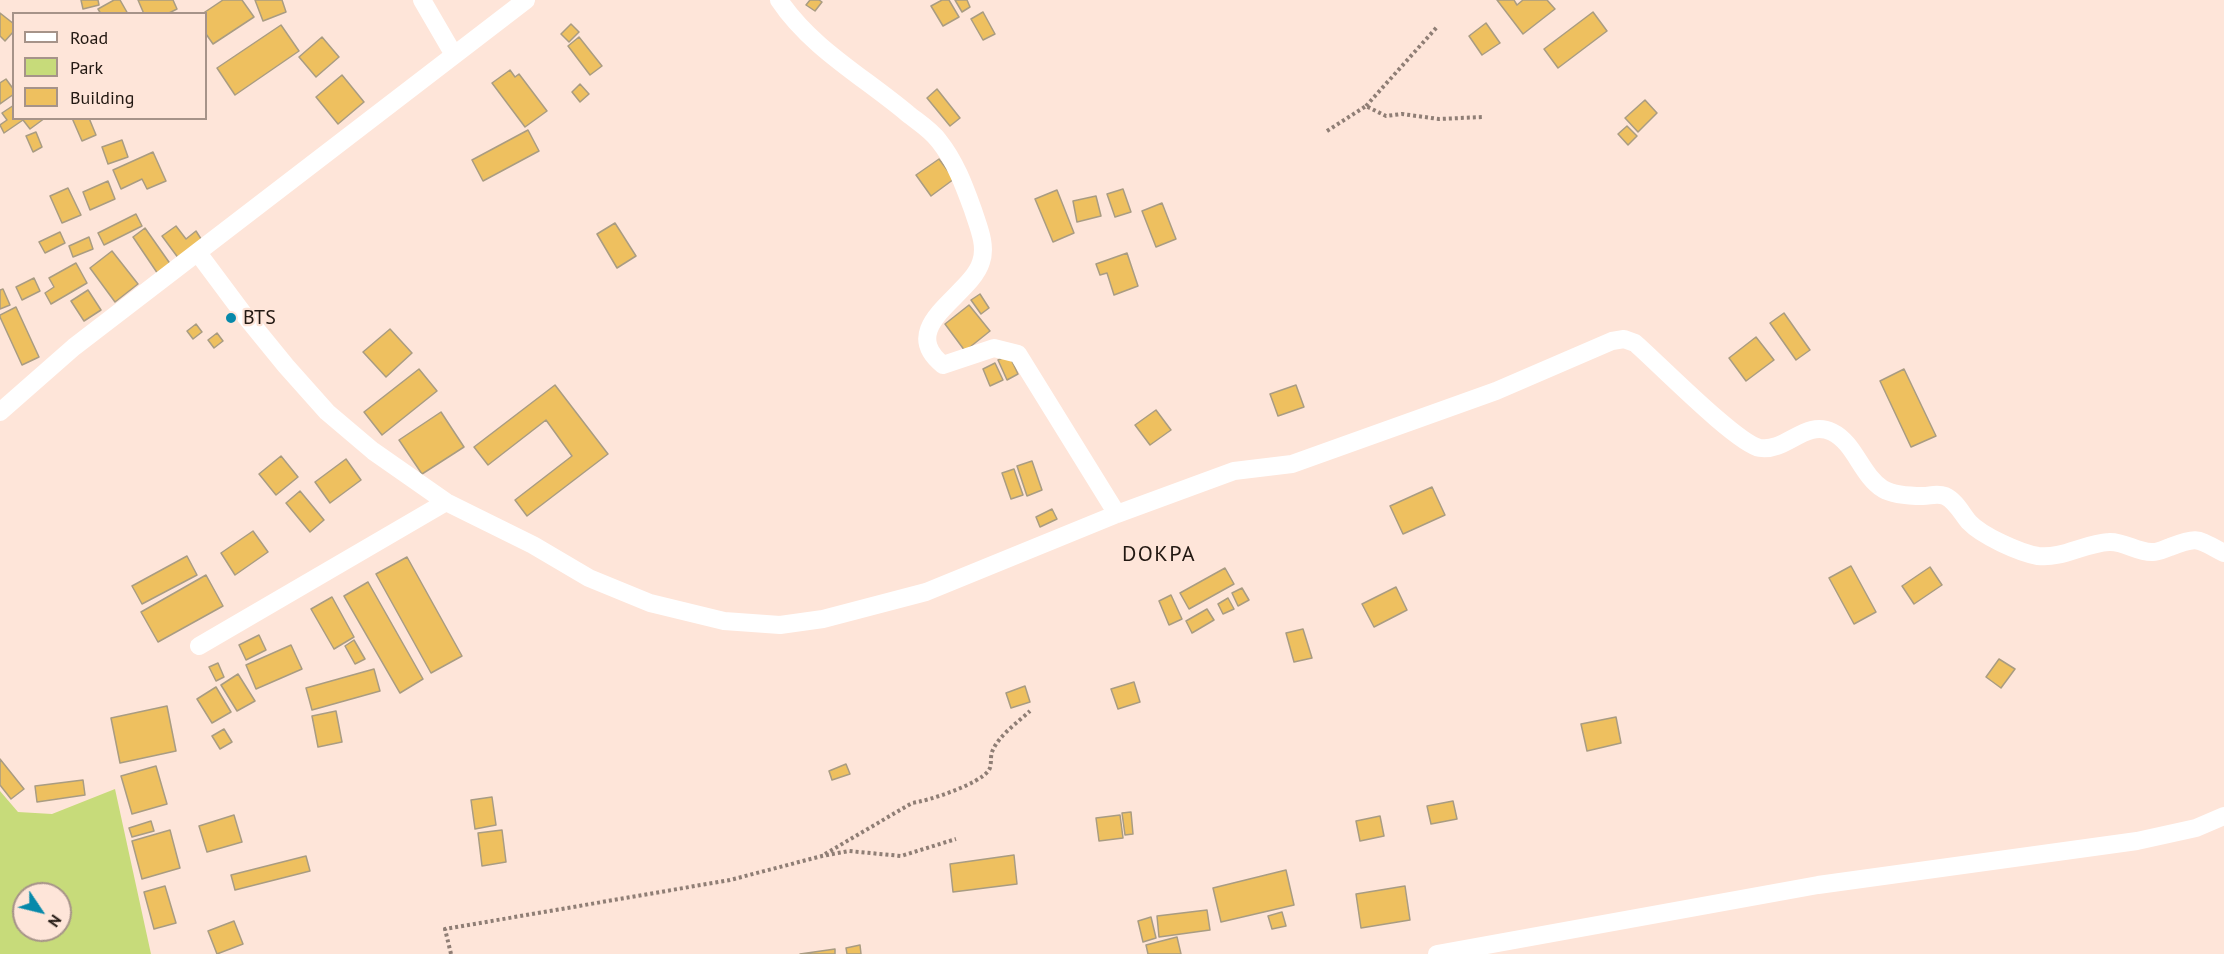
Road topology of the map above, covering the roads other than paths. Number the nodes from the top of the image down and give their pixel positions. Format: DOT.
graph roads {
  1 [pos="422,0"];
  2 [pos="526,0"];
  3 [pos="779,0"];
  4 [pos="454,55"];
  5 [pos="198,253"];
  6 [pos="0,412"];
  7 [pos="446,502"];
  8 [pos="1117,514"];
  9 [pos="2224,553"];
  10 [pos="199,646"];
  11 [pos="2224,816"];
  12 [pos="1437,954"];
  1 -- 4 [label="street"];
  2 -- 4 [label="street"];
  3 -- 8 [label="street"];
  4 -- 5 [label="street"];
  5 -- 6 [label="street"];
  5 -- 7 [label="street"];
  7 -- 8 [label="street"];
  7 -- 10 [label="street"];
  8 -- 9 [label="street"];
  11 -- 12 [label="street"];
}
